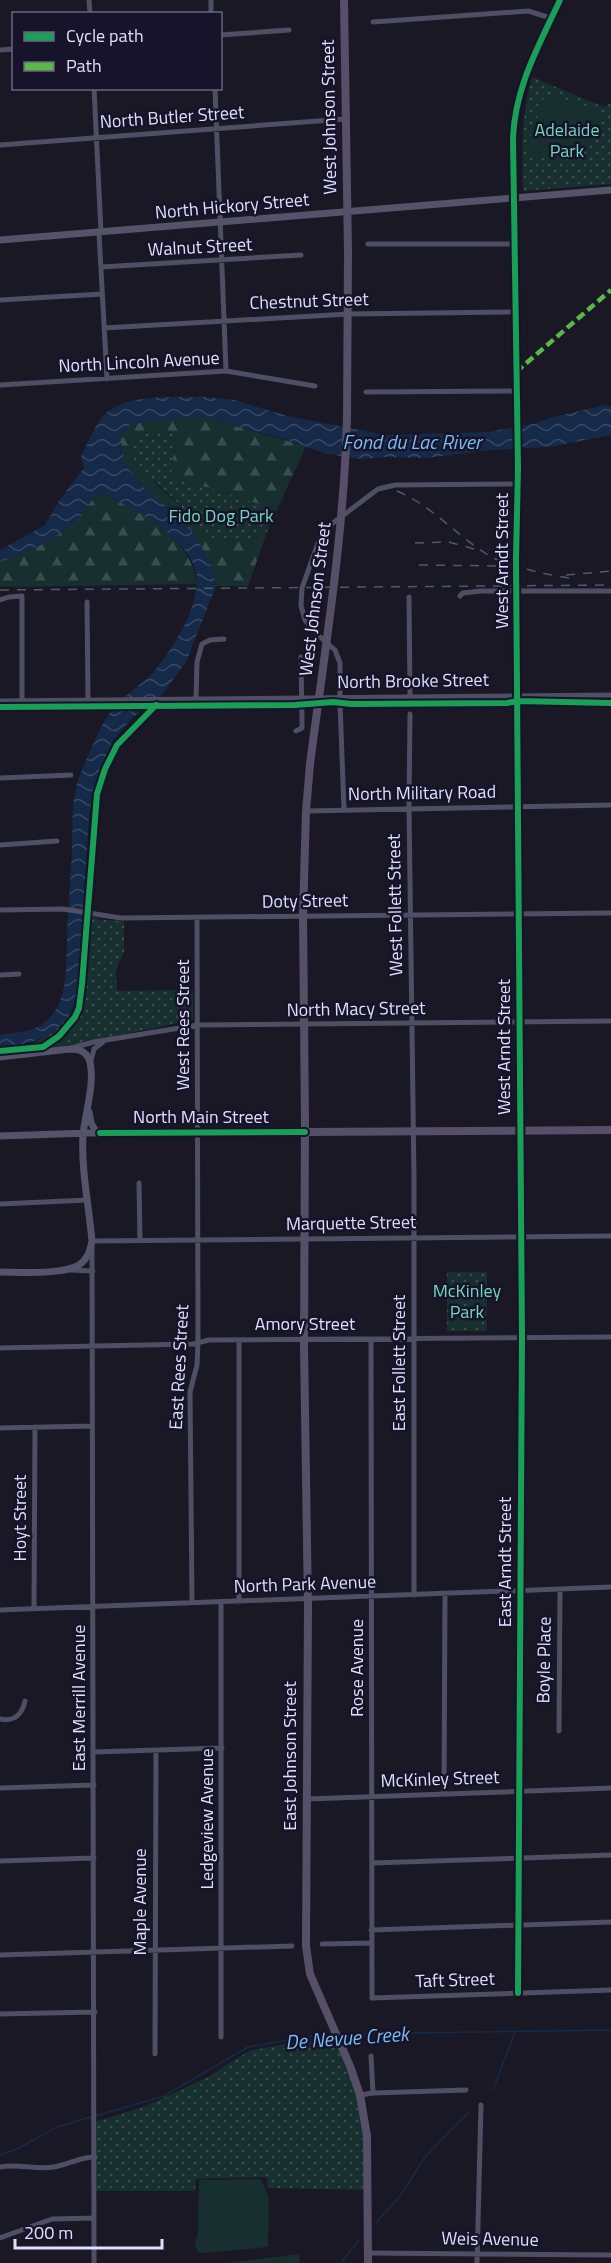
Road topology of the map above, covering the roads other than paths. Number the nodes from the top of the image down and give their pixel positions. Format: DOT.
graph roads {
  1 [pos="344,0"];
  2 [pos="560,0"];
  3 [pos="551,18"];
  4 [pos="373,22"];
  5 [pos="289,30"];
  6 [pos="222,35"];
  7 [pos="93,90"];
  8 [pos="215,90"];
  9 [pos="345,119"];
  10 [pos="216,129"];
  11 [pos="96,138"];
  12 [pos="0,145"];
  13 [pos="611,190"];
  14 [pos="514,199"];
  15 [pos="347,212"];
  16 [pos="221,223"];
  17 [pos="100,232"];
  18 [pos="0,240"];
  19 [pos="368,244"];
  20 [pos="514,244"];
  21 [pos="301,255"];
  22 [pos="222,261"];
  23 [pos="101,267"];
  24 [pos="102,294"];
  25 [pos="0,300"];
  26 [pos="515,312"];
  27 [pos="348,314"];
  28 [pos="223,320"];
  29 [pos="104,328"];
  30 [pos="226,371"];
  31 [pos="107,379"];
  32 [pos="0,385"];
  33 [pos="315,386"];
  34 [pos="517,391"];
  35 [pos="366,392"];
  36 [pos="517,484"];
  37 [pos="516,591"];
  38 [pos="611,591"];
  39 [pos="460,596"];
  40 [pos="409,597"];
  41 [pos="0,600"];
  42 [pos="87,602"];
  43 [pos="224,639"];
  44 [pos="301,657"];
  45 [pos="410,695"];
  46 [pos="518,695"];
  47 [pos="611,695"];
  48 [pos="302,697"];
  49 [pos="340,697"];
  50 [pos="88,699"];
  51 [pos="196,699"];
  52 [pos="22,700"];
  53 [pos="0,701"];
  54 [pos="410,714"];
  55 [pos="296,732"];
  56 [pos="71,775"];
  57 [pos="0,778"];
  58 [pos="611,805"];
  59 [pos="518,806"];
  60 [pos="409,807"];
  61 [pos="344,809"];
  62 [pos="306,811"];
  63 [pos="57,841"];
  64 [pos="0,845"];
  65 [pos="0,910"];
  66 [pos="611,913"];
  67 [pos="411,914"];
  68 [pos="519,914"];
  69 [pos="303,916"];
  70 [pos="197,917"];
  71 [pos="19,974"];
  72 [pos="0,975"];
  73 [pos="611,1021"];
  74 [pos="412,1022"];
  75 [pos="519,1022"];
  76 [pos="198,1025"];
  77 [pos="305,1025"];
  78 [pos="104,1042"];
  79 [pos="69,1049"];
  80 [pos="0,1057"];
  81 [pos="90,1063"];
  82 [pos="89,1101"];
  83 [pos="611,1130"];
  84 [pos="519,1131"];
  85 [pos="198,1132"];
  86 [pos="306,1132"];
  87 [pos="413,1132"];
  88 [pos="83,1133"];
  89 [pos="99,1133"];
  90 [pos="0,1137"];
  91 [pos="83,1151"];
  92 [pos="139,1183"];
  93 [pos="88,1200"];
  94 [pos="0,1204"];
  95 [pos="521,1236"];
  96 [pos="611,1236"];
  97 [pos="414,1237"];
  98 [pos="304,1238"];
  99 [pos="198,1239"];
  100 [pos="92,1240"];
  101 [pos="140,1240"];
  102 [pos="68,1269"];
  103 [pos="93,1271"];
  104 [pos="0,1272"];
  105 [pos="611,1337"];
  106 [pos="414,1338"];
  107 [pos="522,1338"];
  108 [pos="371,1339"];
  109 [pos="239,1340"];
  110 [pos="304,1340"];
  111 [pos="198,1342"];
  112 [pos="92,1345"];
  113 [pos="0,1348"];
  114 [pos="92,1426"];
  115 [pos="35,1427"];
  116 [pos="0,1428"];
  117 [pos="611,1587"];
  118 [pos="560,1589"];
  119 [pos="520,1591"];
  120 [pos="445,1594"];
  121 [pos="414,1595"];
  122 [pos="372,1597"];
  123 [pos="307,1599"];
  124 [pos="221,1602"];
  125 [pos="239,1602"];
  126 [pos="192,1603"];
  127 [pos="94,1606"];
  128 [pos="34,1609"];
  129 [pos="0,1610"];
  130 [pos="25,1701"];
  131 [pos="0,1719"];
  132 [pos="559,1731"];
  133 [pos="222,1748"];
  134 [pos="156,1750"];
  135 [pos="93,1752"];
  136 [pos="94,1785"];
  137 [pos="0,1788"];
  138 [pos="611,1788"];
  139 [pos="519,1791"];
  140 [pos="444,1794"];
  141 [pos="371,1796"];
  142 [pos="307,1798"];
  143 [pos="611,1855"];
  144 [pos="94,1858"];
  145 [pos="519,1858"];
  146 [pos="0,1861"];
  147 [pos="372,1863"];
  148 [pos="611,1922"];
  149 [pos="519,1925"];
  150 [pos="371,1930"];
  151 [pos="371,1943"];
  152 [pos="322,1944"];
  153 [pos="292,1946"];
  154 [pos="220,1948"];
  155 [pos="155,1950"];
  156 [pos="95,1953"];
  157 [pos="0,1955"];
  158 [pos="611,1990"];
  159 [pos="518,1993"];
  160 [pos="372,1998"];
  161 [pos="95,2012"];
  162 [pos="0,2014"];
  163 [pos="221,2037"];
  164 [pos="155,2054"];
  165 [pos="371,2056"];
  166 [pos="466,2090"];
  167 [pos="373,2092"];
  168 [pos="360,2095"];
  169 [pos="481,2105"];
  170 [pos="94,2157"];
  171 [pos="0,2167"];
  172 [pos="94,2218"];
  173 [pos="0,2238"];
  174 [pos="368,2253"];
  175 [pos="477,2254"];
  176 [pos="611,2256"];
  177 [pos="94,2263"];
  178 [pos="368,2263"];
  179 [pos="477,2263"];
  1 -- 9 [label="main road, West Johnson Street"];
  2 -- 3 [label="street, West Arndt Street"];
  3 -- 4 [label="street"];
  3 -- 14 [label="street, West Arndt Street"];
  5 -- 6 [label="street"];
  7 -- 11 [label="street"];
  8 -- 10 [label="street"];
  9 -- 10 [label="street, North Butler Street"];
  9 -- 15 [label="main road, West Johnson Street"];
  10 -- 11 [label="street, North Butler Street"];
  10 -- 16 [label="street"];
  11 -- 12 [label="street, North Butler Street"];
  11 -- 17 [label="street"];
  13 -- 14 [label="street, North Hickory Street"];
  14 -- 15 [label="street, North Hickory Street"];
  14 -- 20 [label="street, West Arndt Street"];
  15 -- 16 [label="street, North Hickory Street"];
  15 -- 27 [label="main road, West Johnson Street"];
  16 -- 17 [label="street, North Hickory Street"];
  16 -- 22 [label="street"];
  17 -- 18 [label="street, North Hickory Street"];
  17 -- 23 [label="street"];
  19 -- 20 [label="street"];
  20 -- 26 [label="street, West Arndt Street"];
  21 -- 22 [label="street, Walnut Street"];
  22 -- 23 [label="street, Walnut Street"];
  22 -- 28 [label="street"];
  23 -- 24 [label="street"];
  24 -- 25 [label="street"];
  24 -- 29 [label="street"];
  26 -- 27 [label="street, Chestnut Street"];
  26 -- 34 [label="street, West Arndt Street"];
  27 -- 28 [label="street, Chestnut Street"];
  27 -- 62 [label="main road, West Johnson Street, bridge"];
  28 -- 29 [label="street, Chestnut Street"];
  28 -- 30 [label="street"];
  29 -- 31 [label="street"];
  30 -- 31 [label="street, North Lincoln Avenue"];
  30 -- 33 [label="street, North Lincoln Avenue"];
  31 -- 32 [label="street, North Lincoln Avenue"];
  34 -- 35 [label="street"];
  34 -- 36 [label="street, West Arndt Street"];
  36 -- 37 [label="street, West Arndt Street"];
  36 -- 49 [label="street"];
  37 -- 38 [label="street"];
  37 -- 39 [label="street"];
  37 -- 46 [label="street, West Arndt Street"];
  40 -- 45 [label="street"];
  41 -- 52 [label="street"];
  42 -- 50 [label="street"];
  43 -- 51 [label="street"];
  44 -- 48 [label="street"];
  45 -- 46 [label="street, North Brooke Street"];
  45 -- 49 [label="street, North Brooke Street"];
  46 -- 47 [label="street, North Brooke Street"];
  46 -- 59 [label="street, West Arndt Street"];
  48 -- 49 [label="street, North Brooke Street"];
  48 -- 51 [label="street, North Brooke Street"];
  48 -- 55 [label="street"];
  49 -- 61 [label="street"];
  50 -- 51 [label="street, North Brooke Street"];
  50 -- 52 [label="street, North Brooke Street"];
  52 -- 53 [label="street, North Brooke Street"];
  54 -- 60 [label="street, West Follett Street"];
  56 -- 57 [label="street"];
  58 -- 59 [label="street, North Military Road"];
  59 -- 60 [label="street, North Military Road"];
  59 -- 68 [label="street, West Arndt Street"];
  60 -- 61 [label="street, North Military Road"];
  60 -- 67 [label="street, West Follett Street"];
  61 -- 62 [label="street, North Military Road"];
  62 -- 69 [label="main road, West Johnson Street"];
  63 -- 64 [label="street"];
  65 -- 70 [label="street, Doty Street"];
  66 -- 68 [label="street, Doty Street"];
  67 -- 68 [label="street, Doty Street"];
  67 -- 69 [label="street, Doty Street"];
  67 -- 74 [label="street, West Follett Street"];
  68 -- 75 [label="street, West Arndt Street"];
  69 -- 70 [label="street, Doty Street"];
  69 -- 77 [label="main road, West Johnson Street"];
  70 -- 76 [label="street, West Rees Street"];
  71 -- 72 [label="street"];
  73 -- 75 [label="street, North Macy Street"];
  74 -- 75 [label="street, North Macy Street"];
  74 -- 77 [label="street, North Macy Street"];
  74 -- 87 [label="street, West Follett Street"];
  75 -- 84 [label="street, West Arndt Street"];
  76 -- 77 [label="street, North Macy Street"];
  76 -- 78 [label="street, North Macy Street"];
  76 -- 85 [label="street, West Rees Street"];
  77 -- 86 [label="main road, West Johnson Street"];
  78 -- 79 [label="street, North Macy Street"];
  78 -- 81 [label="street"];
  79 -- 80 [label="street, North Macy Street"];
  79 -- 81 [label="street"];
  81 -- 82 [label="street"];
  82 -- 88 [label="street, East Merrill Avenue"];
  82 -- 89 [label="street"];
  83 -- 84 [label="main road, North Main Street"];
  84 -- 87 [label="main road, North Main Street"];
  84 -- 95 [label="street, East Arndt Street"];
  85 -- 86 [label="street, North Main Street"];
  85 -- 89 [label="street, North Main Street"];
  85 -- 99 [label="street, East Rees Street"];
  86 -- 87 [label="main road, North Main Street"];
  86 -- 98 [label="main road, West Johnson Street"];
  87 -- 97 [label="street, East Follett Street"];
  88 -- 89 [label="street, North Main Street"];
  88 -- 90 [label="street, North Main Street"];
  88 -- 91 [label="street, East Merrill Avenue"];
  89 -- 91 [label="street"];
  91 -- 93 [label="street, East Merrill Avenue"];
  92 -- 101 [label="street"];
  93 -- 94 [label="street"];
  93 -- 100 [label="street, East Merrill Avenue"];
  95 -- 96 [label="street, Marquette Street"];
  95 -- 97 [label="street, Marquette Street"];
  95 -- 107 [label="street, East Arndt Street"];
  97 -- 98 [label="street, Marquette Street"];
  97 -- 106 [label="street, East Follett Street"];
  98 -- 99 [label="street, Marquette Street"];
  98 -- 110 [label="main road, East Johnson Street"];
  99 -- 101 [label="street, Marquette Street"];
  99 -- 111 [label="street, East Rees Street"];
  100 -- 101 [label="street, Marquette Street"];
  100 -- 102 [label="street"];
  100 -- 103 [label="street, East Merrill Avenue"];
  102 -- 103 [label="street"];
  102 -- 104 [label="street"];
  103 -- 112 [label="street, East Merrill Avenue"];
  105 -- 107 [label="street, Amory Street"];
  106 -- 107 [label="street, Amory Street"];
  106 -- 108 [label="street, Amory Street"];
  106 -- 121 [label="street, East Follett Street"];
  107 -- 119 [label="street, East Arndt Street"];
  108 -- 110 [label="street, Amory Street"];
  108 -- 122 [label="street, Rose Avenue"];
  109 -- 110 [label="street, Amory Street"];
  109 -- 111 [label="street, Amory Street"];
  109 -- 125 [label="street"];
  110 -- 123 [label="main road, East Johnson Street"];
  111 -- 112 [label="street, Amory Street"];
  111 -- 126 [label="street, East Rees Street"];
  112 -- 113 [label="street, Amory Street"];
  112 -- 114 [label="street, East Merrill Avenue"];
  114 -- 115 [label="street"];
  114 -- 127 [label="street, East Merrill Avenue"];
  115 -- 116 [label="street"];
  115 -- 128 [label="street, Hoyt Street"];
  117 -- 118 [label="street, North Park Avenue"];
  118 -- 119 [label="street, North Park Avenue"];
  118 -- 132 [label="street, Boyle Place"];
  119 -- 120 [label="street, North Park Avenue"];
  119 -- 139 [label="street, East Arndt Street"];
  120 -- 121 [label="street, North Park Avenue"];
  120 -- 140 [label="street"];
  121 -- 122 [label="street, North Park Avenue"];
  122 -- 123 [label="street, North Park Avenue"];
  122 -- 141 [label="street, Rose Avenue"];
  123 -- 125 [label="street, North Park Avenue"];
  123 -- 142 [label="main road, East Johnson Street"];
  124 -- 125 [label="street, North Park Avenue"];
  124 -- 126 [label="street, North Park Avenue"];
  124 -- 133 [label="street, Ledgeview Avenue"];
  126 -- 127 [label="street, North Park Avenue"];
  127 -- 128 [label="street, North Park Avenue"];
  127 -- 135 [label="street, East Merrill Avenue"];
  128 -- 129 [label="street, North Park Avenue"];
  130 -- 131 [label="street"];
  133 -- 134 [label="street"];
  133 -- 154 [label="street, Ledgeview Avenue"];
  134 -- 135 [label="street"];
  134 -- 155 [label="street, Maple Avenue"];
  135 -- 136 [label="street, East Merrill Avenue"];
  136 -- 137 [label="street"];
  136 -- 144 [label="street, East Merrill Avenue"];
  138 -- 139 [label="street, McKinley Street"];
  139 -- 140 [label="street, McKinley Street"];
  139 -- 145 [label="street, East Arndt Street"];
  140 -- 141 [label="street, McKinley Street"];
  141 -- 142 [label="street, McKinley Street"];
  141 -- 147 [label="street, Rose Avenue"];
  142 -- 168 [label="main road, East Johnson Street"];
  143 -- 145 [label="street"];
  144 -- 146 [label="street"];
  144 -- 156 [label="street, East Merrill Avenue"];
  145 -- 147 [label="street"];
  145 -- 149 [label="street, East Arndt Street"];
  147 -- 150 [label="street, Rose Avenue"];
  148 -- 149 [label="street"];
  149 -- 150 [label="street"];
  149 -- 159 [label="street, East Arndt Street"];
  150 -- 151 [label="street, Rose Avenue"];
  151 -- 152 [label="street"];
  151 -- 160 [label="street, Rose Avenue"];
  153 -- 154 [label="street"];
  154 -- 155 [label="street"];
  154 -- 163 [label="street, Ledgeview Avenue"];
  155 -- 156 [label="street"];
  155 -- 164 [label="street, Maple Avenue"];
  156 -- 157 [label="street"];
  156 -- 161 [label="street, East Merrill Avenue"];
  158 -- 159 [label="street, Taft Street"];
  159 -- 160 [label="street, Taft Street"];
  161 -- 162 [label="street"];
  161 -- 170 [label="street, East Merrill Avenue"];
  165 -- 167 [label="street"];
  166 -- 167 [label="street"];
  167 -- 168 [label="street"];
  168 -- 174 [label="main road, East Johnson Street"];
  169 -- 175 [label="street"];
  170 -- 171 [label="street"];
  170 -- 172 [label="street, East Merrill Avenue"];
  172 -- 173 [label="street"];
  172 -- 177 [label="street, East Merrill Avenue"];
  174 -- 175 [label="street, Weis Avenue"];
  174 -- 178 [label="main road, East Johnson Street"];
  175 -- 176 [label="street, Weis Avenue"];
  175 -- 179 [label="street"];
}
